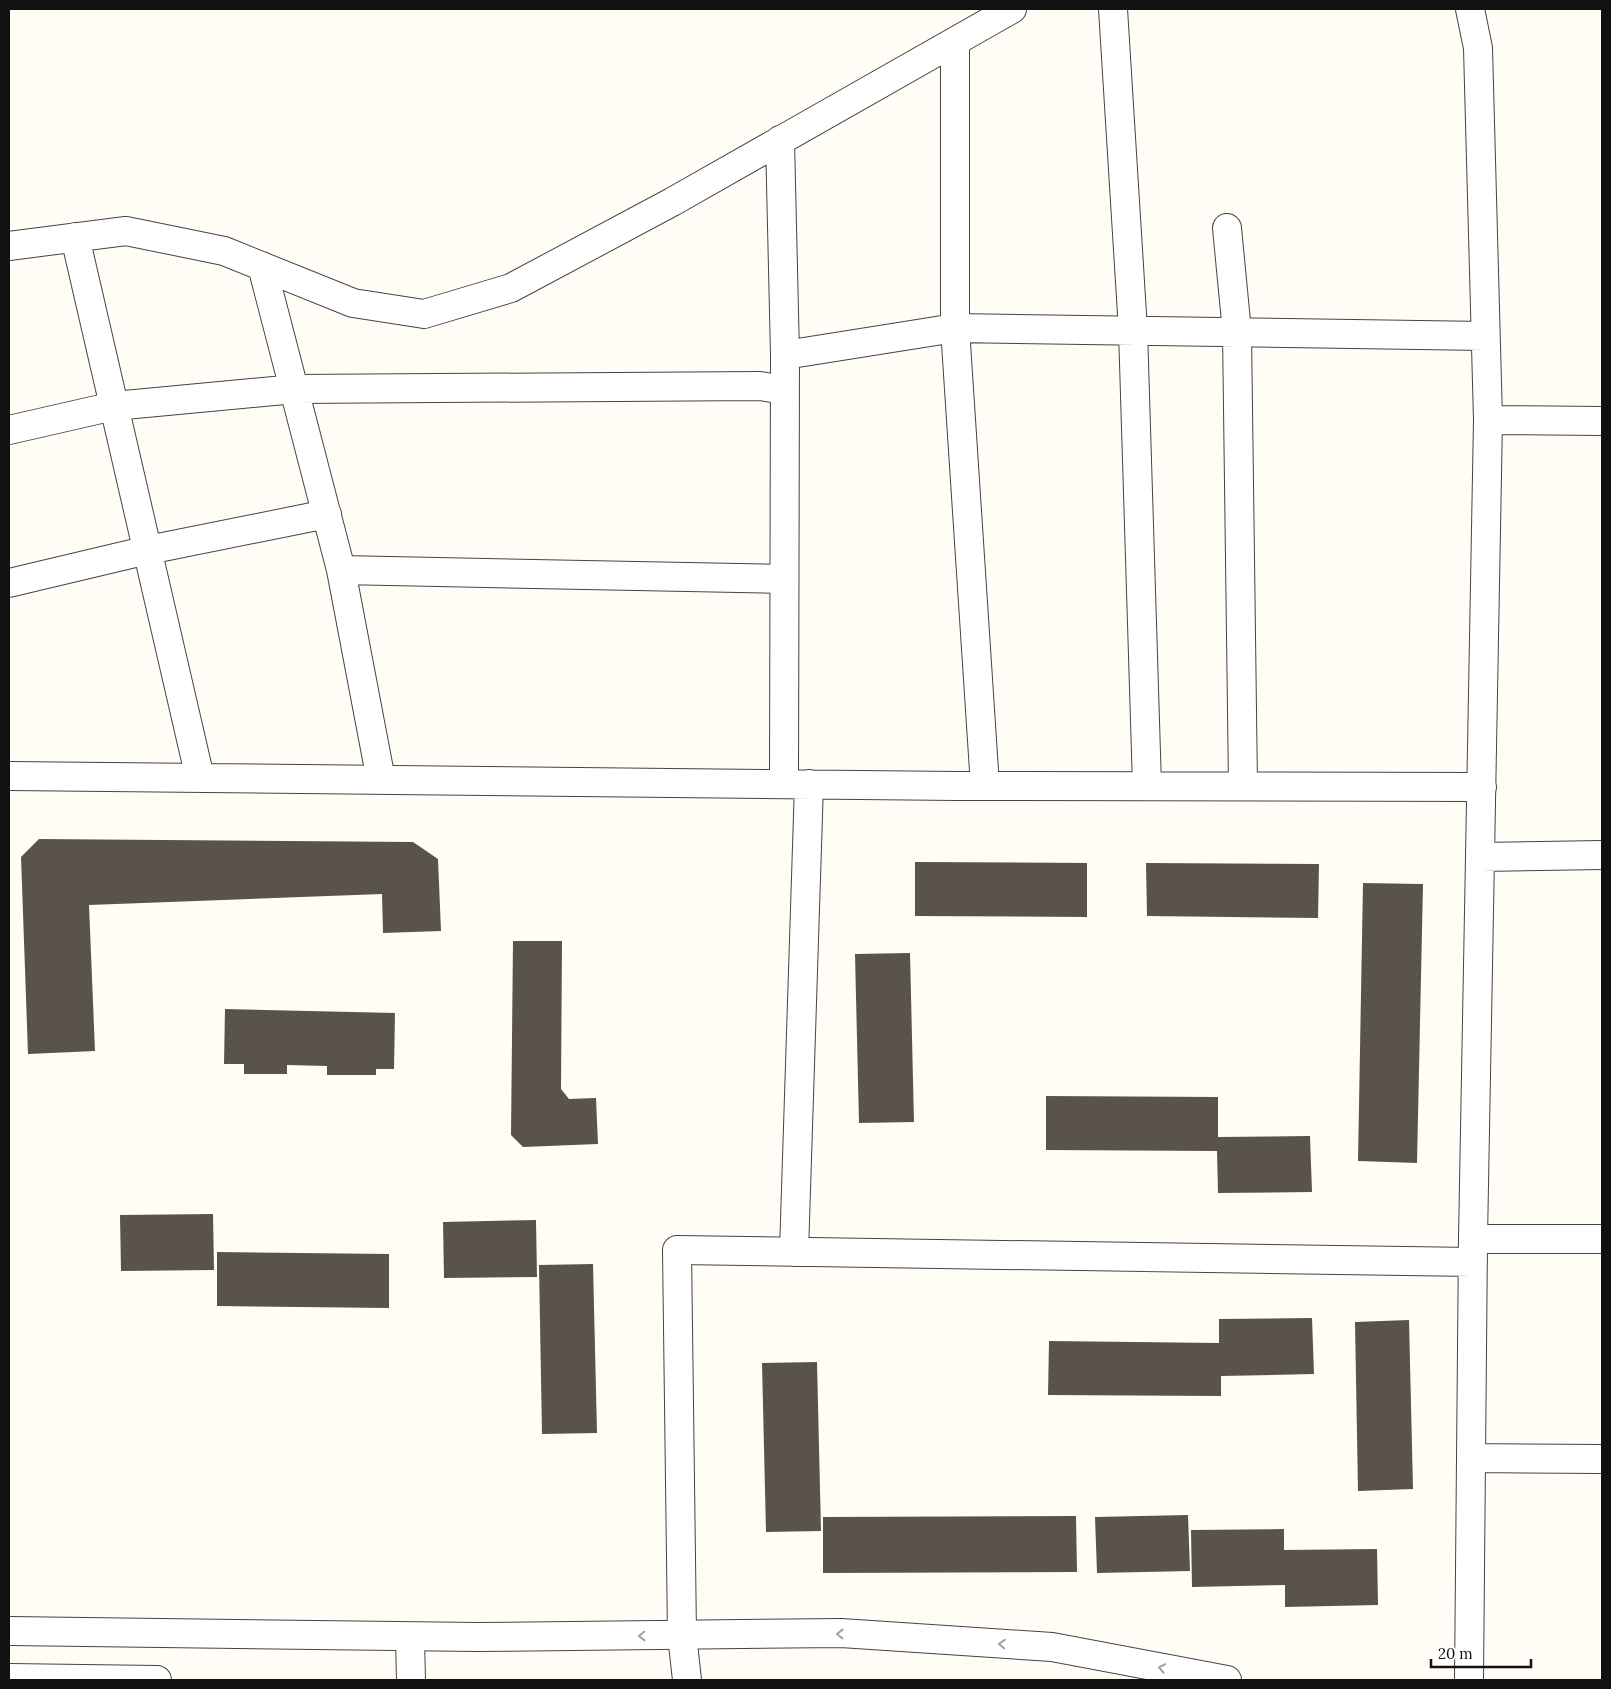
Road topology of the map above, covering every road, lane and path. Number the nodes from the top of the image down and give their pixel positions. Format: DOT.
graph roads {
  1 [pos="1012,9"];
  2 [pos="1113,9"];
  3 [pos="1470,9"];
  4 [pos="955,42"];
  5 [pos="780,140"];
  6 [pos="1227,228"];
  7 [pos="75,237"];
  8 [pos="9,246"];
  9 [pos="262,266"];
  10 [pos="955,328"];
  11 [pos="1133,330"];
  12 [pos="1237,332"];
  13 [pos="1486,336"];
  14 [pos="785,355"];
  15 [pos="295,389"];
  16 [pos="784,390"];
  17 [pos="114,406"];
  18 [pos="1488,420"];
  19 [pos="1602,421"];
  20 [pos="9,430"];
  21 [pos="327,514"];
  22 [pos="148,550"];
  23 [pos="341,570"];
  24 [pos="784,579"];
  25 [pos="9,583"];
  26 [pos="9,776"];
  27 [pos="200,778"];
  28 [pos="381,780"];
  29 [pos="797,784"];
  30 [pos="985,786"];
  31 [pos="1147,786"];
  32 [pos="1243,786"];
  33 [pos="1482,787"];
  34 [pos="1602,854"];
  35 [pos="1480,858"];
  36 [pos="1602,1240"];
  37 [pos="1473,1251"];
  38 [pos="794,1252"];
  39 [pos="1471,1458"];
  40 [pos="1602,1459"];
  41 [pos="9,1630"];
  42 [pos="682,1635"];
  43 [pos="410,1637"];
  44 [pos="9,1678"];
  45 [pos="157,1680"];
  46 [pos="411,1680"];
  47 [pos="687,1680"];
  48 [pos="1228,1680"];
  49 [pos="1469,1680"];
  1 -- 4 [label="street"];
  2 -- 11 [label="street"];
  3 -- 13 [label="street"];
  4 -- 5 [label="street"];
  4 -- 10 [label="street"];
  5 -- 9 [label="street"];
  5 -- 14 [label="street"];
  6 -- 12 [label="street"];
  7 -- 8 [label="street"];
  7 -- 9 [label="street"];
  7 -- 17 [label="street"];
  9 -- 15 [label="street"];
  10 -- 11 [label="street"];
  10 -- 14 [label="street"];
  10 -- 30 [label="street"];
  11 -- 12 [label="street"];
  11 -- 31 [label="street"];
  12 -- 13 [label="street"];
  12 -- 32 [label="street"];
  13 -- 18 [label="street"];
  14 -- 16 [label="street"];
  15 -- 16 [label="street"];
  15 -- 17 [label="street"];
  15 -- 21 [label="street"];
  16 -- 24 [label="street"];
  17 -- 20 [label="street"];
  17 -- 22 [label="street"];
  18 -- 19 [label="street"];
  18 -- 33 [label="street"];
  21 -- 22 [label="street"];
  21 -- 23 [label="street"];
  22 -- 25 [label="street"];
  22 -- 27 [label="street"];
  23 -- 24 [label="street"];
  23 -- 28 [label="street"];
  24 -- 29 [label="street"];
  26 -- 27 [label="street"];
  27 -- 28 [label="street"];
  28 -- 29 [label="street"];
  29 -- 30 [label="street"];
  29 -- 38 [label="street"];
  30 -- 31 [label="street"];
  31 -- 32 [label="street"];
  32 -- 33 [label="street"];
  33 -- 35 [label="street"];
  34 -- 35 [label="street"];
  35 -- 37 [label="street"];
  36 -- 37 [label="street"];
  37 -- 38 [label="street"];
  37 -- 39 [label="street"];
  38 -- 42 [label="street"];
  39 -- 40 [label="street"];
  39 -- 49 [label="street"];
  41 -- 43 [label="street"];
  42 -- 43 [label="street, one-way"];
  42 -- 47 [label="street"];
  48 -- 42 [label="street, one-way"];
  43 -- 46 [label="street"];
  44 -- 45 [label="street"];
}
